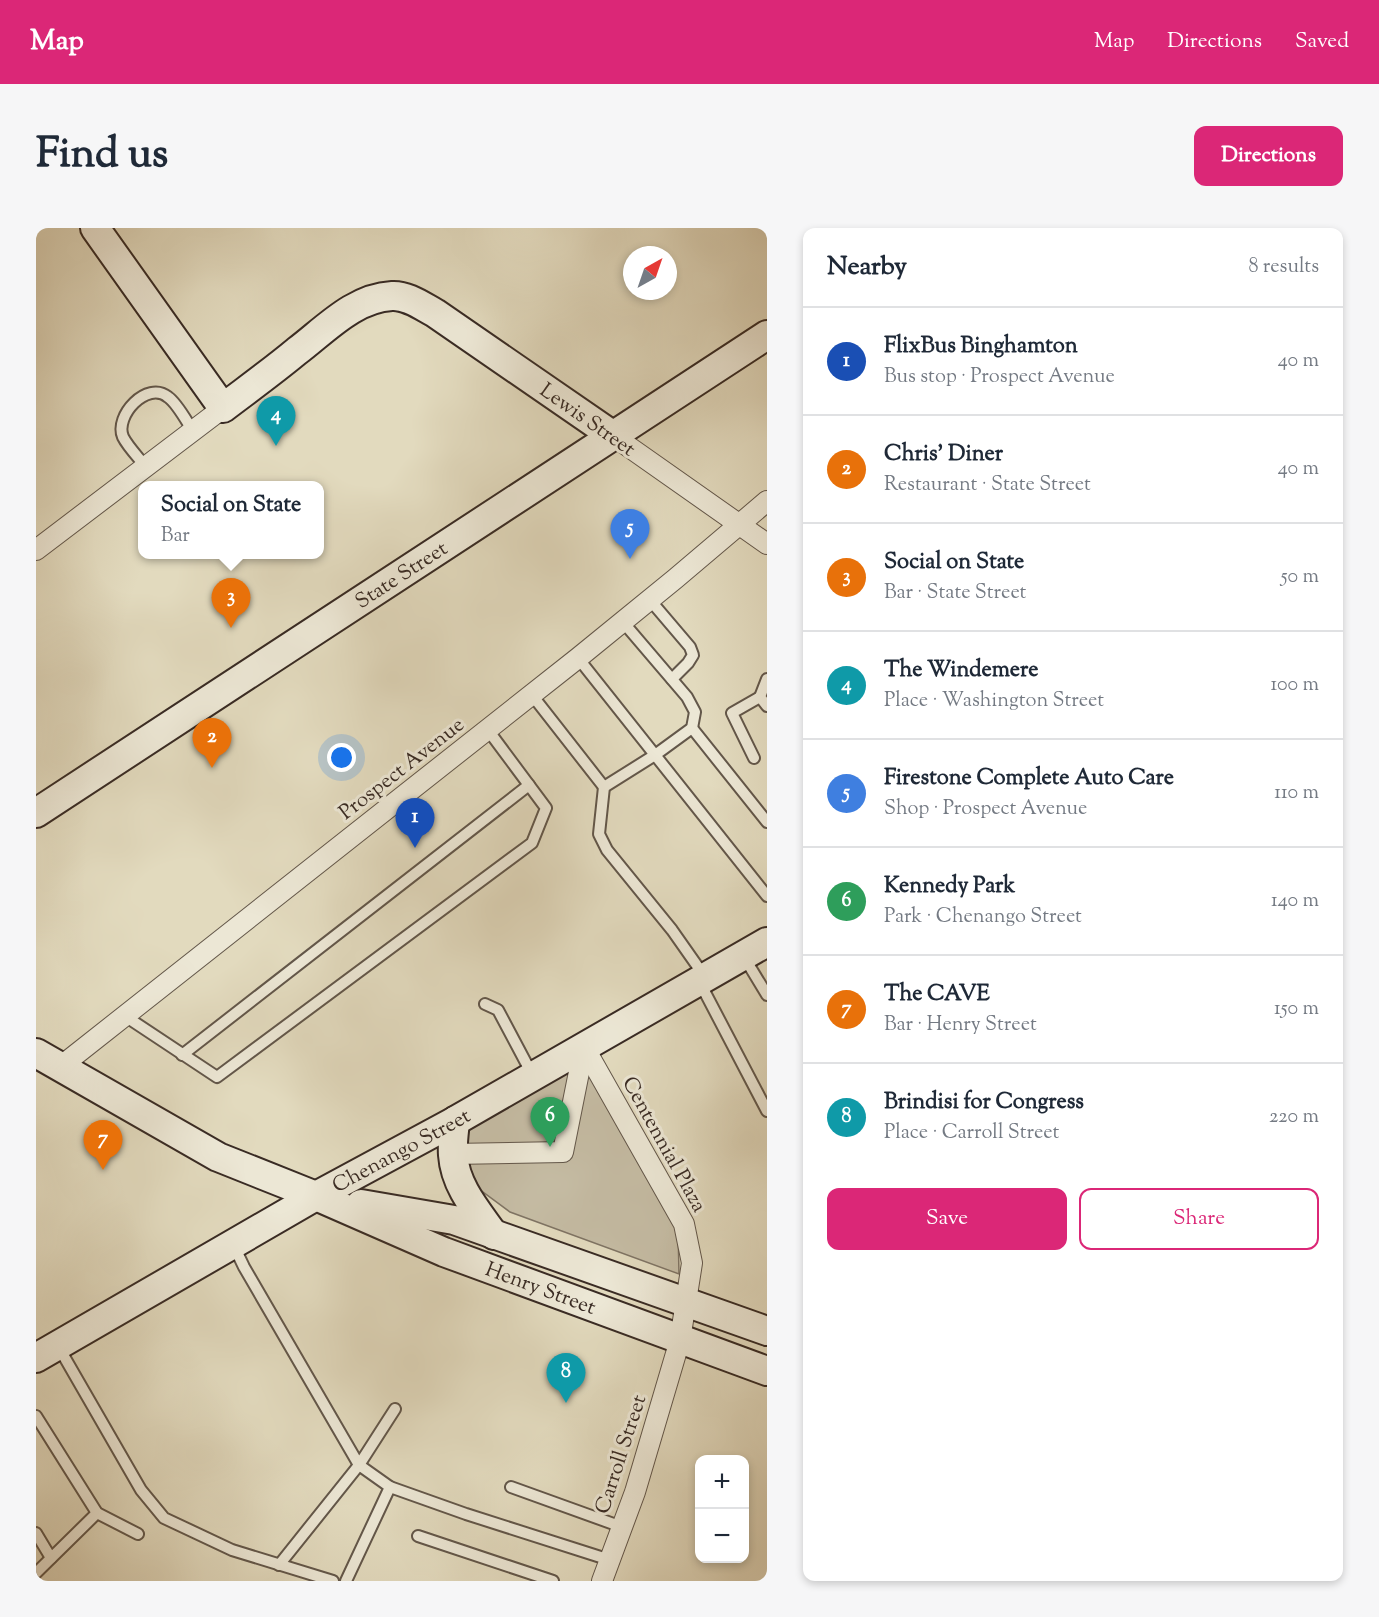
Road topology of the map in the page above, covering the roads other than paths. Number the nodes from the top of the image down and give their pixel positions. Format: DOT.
graph roads {
  1 [pos="95,228"];
  2 [pos="767,335"];
  3 [pos="224,408"];
  4 [pos="193,431"];
  5 [pos="612,435"];
  6 [pos="146,467"];
  7 [pos="767,501"];
  8 [pos="739,525"];
  9 [pos="767,544"];
  10 [pos="36,550"];
  11 [pos="650,600"];
  12 [pos="623,622"];
  13 [pos="578,658"];
  14 [pos="672,679"];
  15 [pos="767,679"];
  16 [pos="532,694"];
  17 [pos="763,701"];
  18 [pos="692,728"];
  19 [pos="488,730"];
  20 [pos="655,755"];
  21 [pos="754,758"];
  22 [pos="529,785"];
  23 [pos="604,787"];
  24 [pos="36,813"];
  25 [pos="767,822"];
  26 [pos="767,896"];
  27 [pos="755,949"];
  28 [pos="702,979"];
  29 [pos="767,995"];
  30 [pos="485,1004"];
  31 [pos="125,1016"];
  32 [pos="584,1047"];
  33 [pos="182,1055"];
  34 [pos="48,1060"];
  35 [pos="534,1076"];
  36 [pos="767,1111"];
  37 [pos="455,1121"];
  38 [pos="452,1154"];
  39 [pos="316,1196"];
  40 [pos="494,1234"];
  41 [pos="233,1245"];
  42 [pos="687,1303"];
  43 [pos="767,1331"];
  44 [pos="681,1340"];
  45 [pos="47,1352"];
  46 [pos="767,1371"];
  47 [pos="395,1409"];
  48 [pos="36,1416"];
  49 [pos="359,1465"];
  50 [pos="390,1486"];
  51 [pos="511,1487"];
  52 [pos="97,1513"];
  53 [pos="622,1527"];
  54 [pos="36,1533"];
  55 [pos="138,1534"];
  56 [pos="418,1536"];
  57 [pos="51,1558"];
  58 [pos="610,1560"];
  59 [pos="279,1565"];
  60 [pos="36,1574"];
  61 [pos="333,1581"];
  62 [pos="346,1581"];
  63 [pos="553,1581"];
  64 [pos="602,1581"];
  1 -- 3 [label="street"];
  2 -- 5 [label="street, State Street"];
  3 -- 4 [label="street"];
  3 -- 5 [label="street, Lewis Street"];
  4 -- 6 [label="street"];
  4 -- 6 [label="lane"];
  5 -- 8 [label="street, Lewis Street"];
  5 -- 24 [label="street, State Street"];
  6 -- 10 [label="street"];
  7 -- 8 [label="street, Prospect Avenue"];
  8 -- 9 [label="street, Lewis Street"];
  8 -- 11 [label="street, Prospect Avenue"];
  11 -- 12 [label="street, Prospect Avenue"];
  11 -- 14 [label="lane"];
  12 -- 13 [label="street, Prospect Avenue"];
  12 -- 14 [label="lane"];
  13 -- 16 [label="street, Prospect Avenue"];
  13 -- 20 [label="lane"];
  14 -- 18 [label="lane"];
  15 -- 17 [label="lane"];
  16 -- 19 [label="street, Prospect Avenue"];
  16 -- 23 [label="lane"];
  17 -- 21 [label="lane"];
  18 -- 20 [label="lane"];
  18 -- 25 [label="lane"];
  19 -- 22 [label="lane"];
  19 -- 31 [label="street, Prospect Avenue"];
  20 -- 23 [label="lane"];
  20 -- 26 [label="lane"];
  22 -- 33 [label="lane"];
  22 -- 33 [label="lane"];
  23 -- 28 [label="lane"];
  27 -- 28 [label="street, Chenango Street"];
  27 -- 29 [label="lane"];
  28 -- 32 [label="street, Chenango Street"];
  28 -- 36 [label="lane"];
  30 -- 35 [label="lane"];
  31 -- 33 [label="lane"];
  31 -- 34 [label="street, Prospect Avenue"];
  32 -- 35 [label="street, Chenango Street"];
  32 -- 38 [label="street"];
  32 -- 42 [label="street, Centennial Plaza"];
  34 -- 39 [label="street, Henry Street"];
  35 -- 37 [label="street, Chenango Street"];
  37 -- 38 [label="street"];
  37 -- 39 [label="street, Chenango Street"];
  38 -- 40 [label="street"];
  39 -- 40 [label="street, Henry Street"];
  39 -- 41 [label="street, Chenango Street"];
  39 -- 44 [label="street, Henry Street"];
  40 -- 42 [label="street, Henry Street"];
  41 -- 45 [label="street, Chenango Street"];
  41 -- 49 [label="lane"];
  42 -- 43 [label="street, Henry Street"];
  42 -- 44 [label="street, Centennial Plaza"];
  44 -- 46 [label="street, Henry Street"];
  44 -- 53 [label="street, Carroll Street"];
  45 -- 59 [label="lane"];
  47 -- 49 [label="lane"];
  48 -- 52 [label="lane"];
  49 -- 50 [label="lane"];
  49 -- 59 [label="lane"];
  50 -- 58 [label="lane"];
  50 -- 62 [label="lane"];
  51 -- 53 [label="lane"];
  52 -- 55 [label="lane"];
  52 -- 57 [label="lane"];
  53 -- 58 [label="street, Carroll Street"];
  54 -- 57 [label="lane"];
  56 -- 63 [label="lane"];
  57 -- 60 [label="lane"];
  58 -- 64 [label="street, Carroll Street"];
  59 -- 61 [label="lane"];
}
